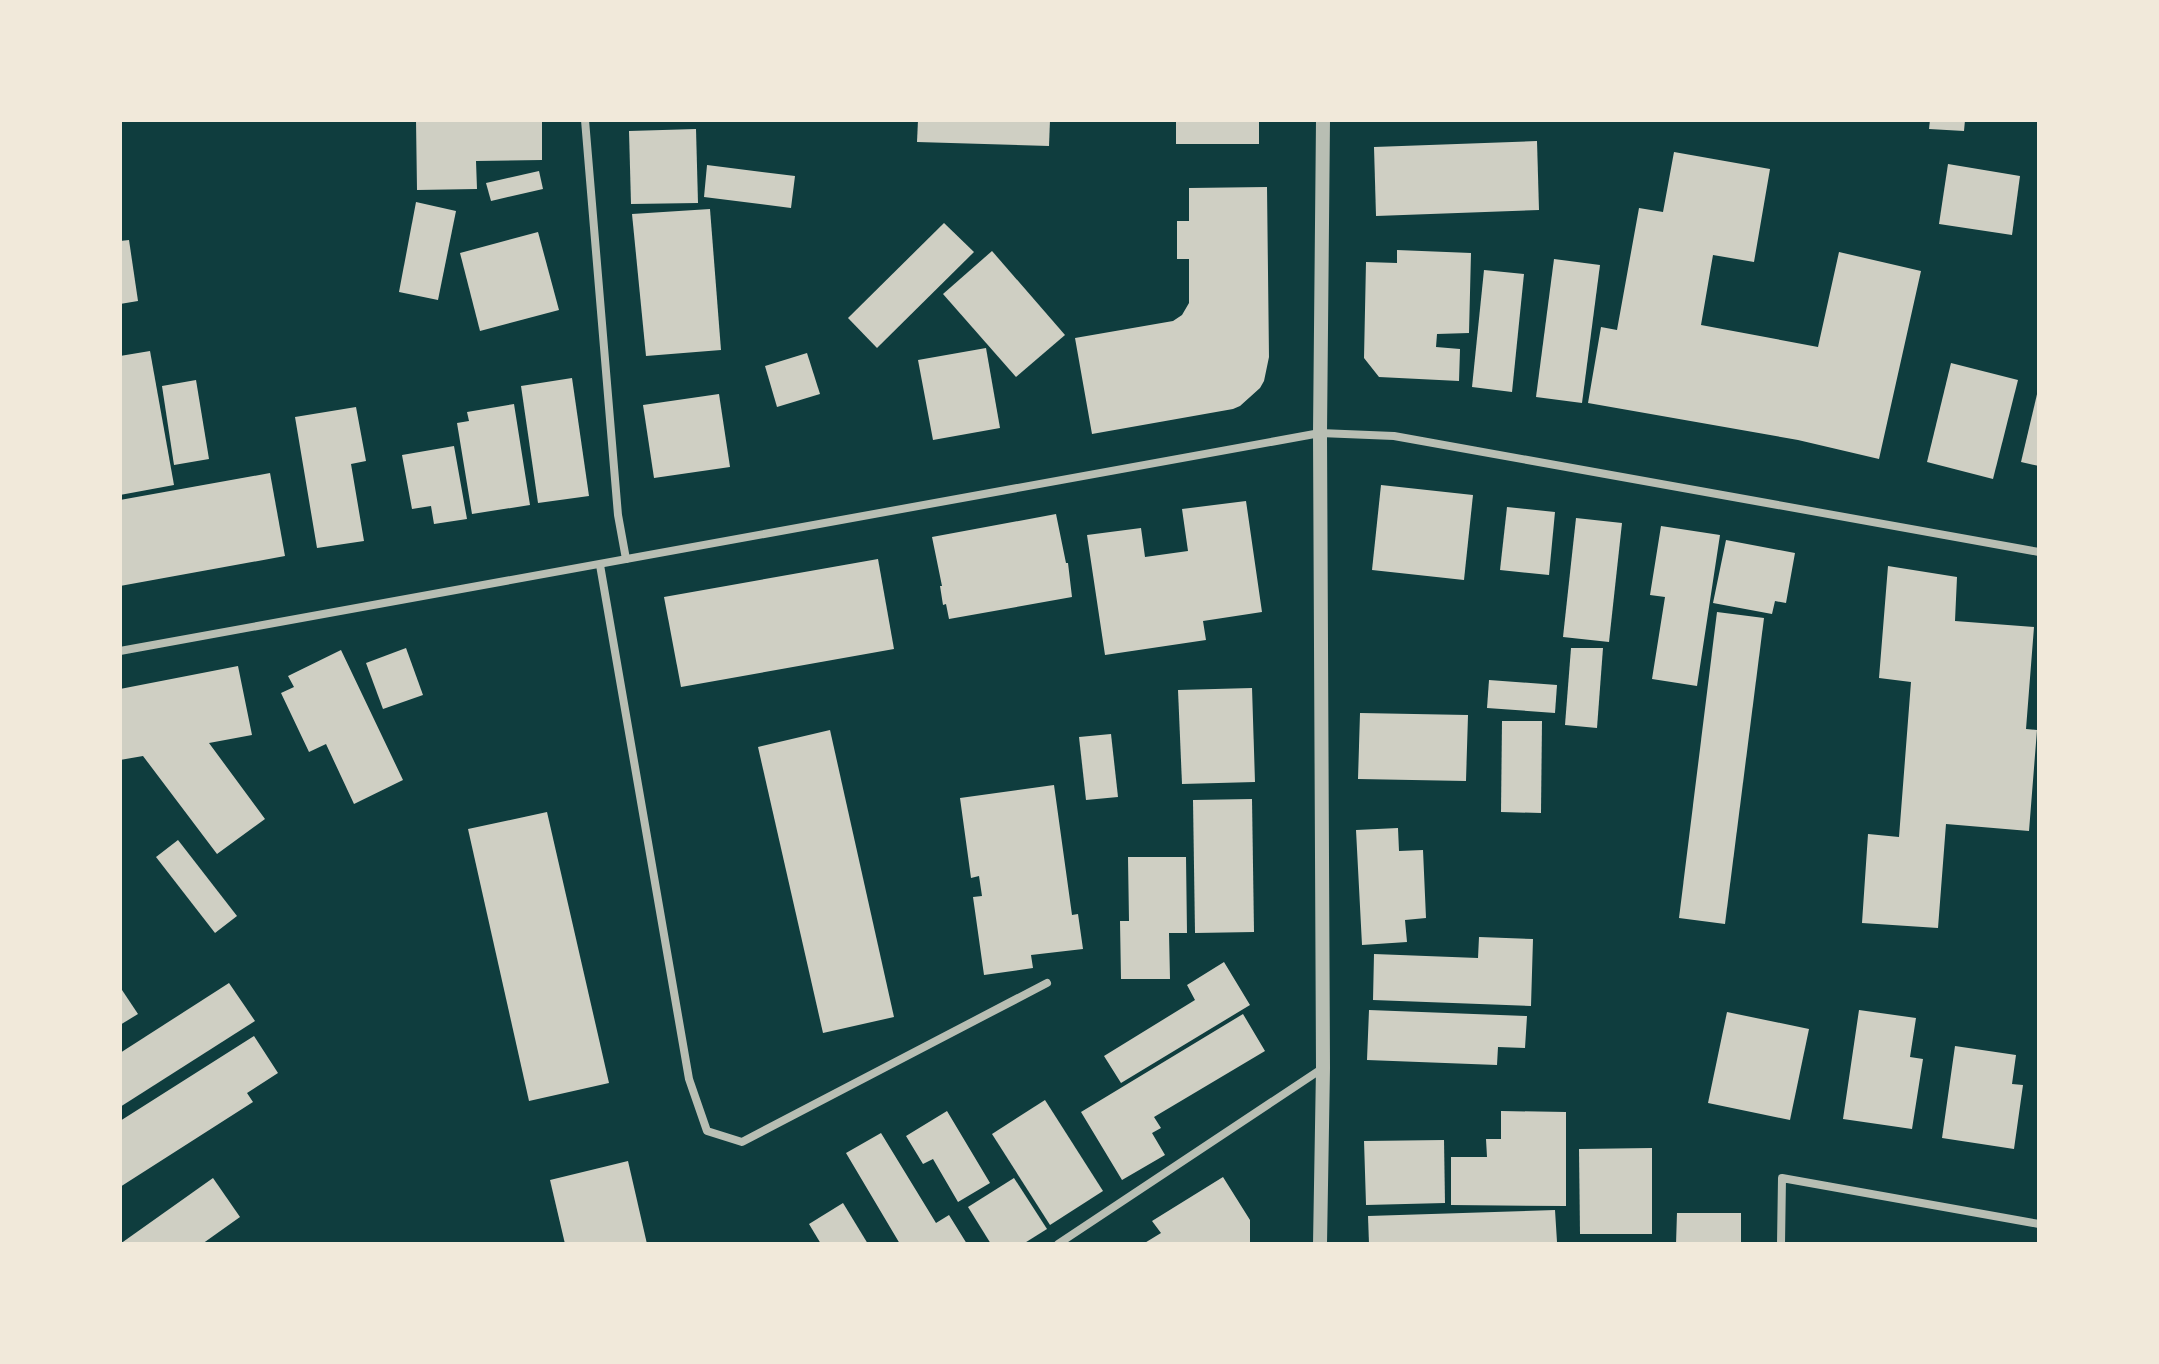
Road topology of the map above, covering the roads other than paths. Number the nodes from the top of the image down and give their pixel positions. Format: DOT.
graph roads {
  1 [pos="585,120"];
  2 [pos="1323,120"];
  3 [pos="1320,433"];
  4 [pos="2039,552"];
  5 [pos="626,559"];
  6 [pos="600,565"];
  7 [pos="120,651"];
  8 [pos="1047,983"];
  9 [pos="1323,1068"];
  10 [pos="2039,1224"];
  11 [pos="1058,1244"];
  12 [pos="1320,1244"];
  13 [pos="1781,1244"];
  1 -- 5 [label="street"];
  2 -- 3 [label="street"];
  3 -- 4 [label="street"];
  3 -- 5 [label="street"];
  3 -- 9 [label="street"];
  5 -- 6 [label="street"];
  6 -- 7 [label="street"];
  6 -- 8 [label="street"];
  9 -- 11 [label="street"];
  9 -- 12 [label="street"];
  10 -- 13 [label="street"];
}
